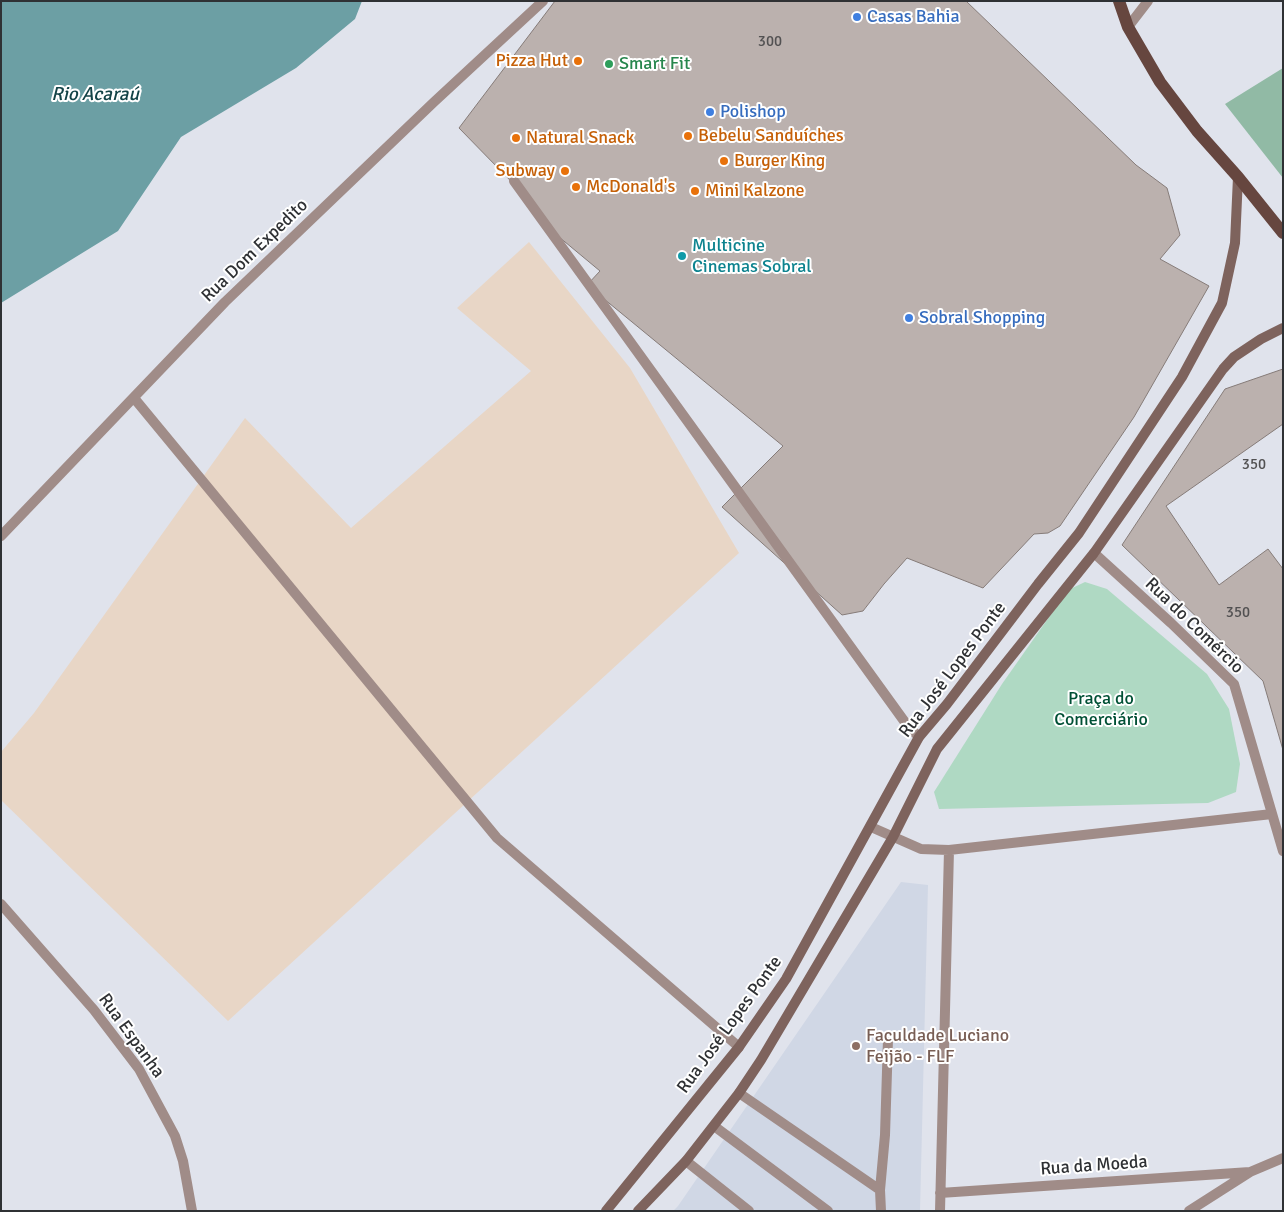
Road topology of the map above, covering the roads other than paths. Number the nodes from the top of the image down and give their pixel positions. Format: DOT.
graph roads {
  1 [pos="543,1"];
  2 [pos="1118,1"];
  3 [pos="1148,1"];
  4 [pos="1128,27"];
  5 [pos="1238,177"];
  6 [pos="514,181"];
  7 [pos="1283,234"];
  8 [pos="1283,328"];
  9 [pos="134,398"];
  10 [pos="1,536"];
  11 [pos="1094,553"];
  12 [pos="920,737"];
  13 [pos="1272,814"];
  14 [pos="871,828"];
  15 [pos="893,837"];
  16 [pos="949,850"];
  17 [pos="1283,851"];
  18 [pos="1,904"];
  19 [pos="888,1039"];
  20 [pos="739,1047"];
  21 [pos="738,1093"];
  22 [pos="714,1126"];
  23 [pos="1283,1158"];
  24 [pos="686,1161"];
  25 [pos="1250,1172"];
  26 [pos="880,1190"];
  27 [pos="940,1193"];
  28 [pos="192,1211"];
  29 [pos="606,1211"];
  30 [pos="638,1211"];
  31 [pos="749,1211"];
  32 [pos="828,1211"];
  33 [pos="880,1211"];
  34 [pos="940,1211"];
  35 [pos="1189,1211"];
  1 -- 9 [label="street, Rua Dom Expedito"];
  2 -- 4 [label="main road"];
  3 -- 4 [label="street"];
  4 -- 5 [label="main road"];
  5 -- 7 [label="main road"];
  5 -- 12 [label="street, Rua José Lopes Ponte"];
  6 -- 12 [label="street"];
  8 -- 11 [label="street, Rua José Lopes Ponte"];
  9 -- 10 [label="street, Rua Dom Expedito"];
  9 -- 20 [label="street"];
  11 -- 13 [label="street, Rua do Comércio"];
  11 -- 15 [label="street, Rua José Lopes Ponte"];
  12 -- 14 [label="street, Rua José Lopes Ponte"];
  13 -- 16 [label="street"];
  13 -- 17 [label="street, Rua do Comércio"];
  14 -- 15 [label="street"];
  14 -- 20 [label="street, Rua José Lopes Ponte"];
  15 -- 16 [label="street"];
  15 -- 21 [label="street, Rua José Lopes Ponte"];
  16 -- 27 [label="street"];
  18 -- 28 [label="street, Rua Espanha"];
  19 -- 26 [label="street"];
  20 -- 29 [label="street, Rua José Lopes Ponte"];
  21 -- 22 [label="street, Rua José Lopes Ponte"];
  21 -- 26 [label="street"];
  22 -- 24 [label="street, Rua José Lopes Ponte"];
  22 -- 32 [label="street"];
  23 -- 25 [label="street, Rua da Moeda"];
  24 -- 30 [label="street, Rua José Lopes Ponte"];
  24 -- 31 [label="street"];
  25 -- 27 [label="street, Rua da Moeda"];
  25 -- 35 [label="street, Rua da Moeda"];
  26 -- 33 [label="street"];
  27 -- 34 [label="street"];
}
